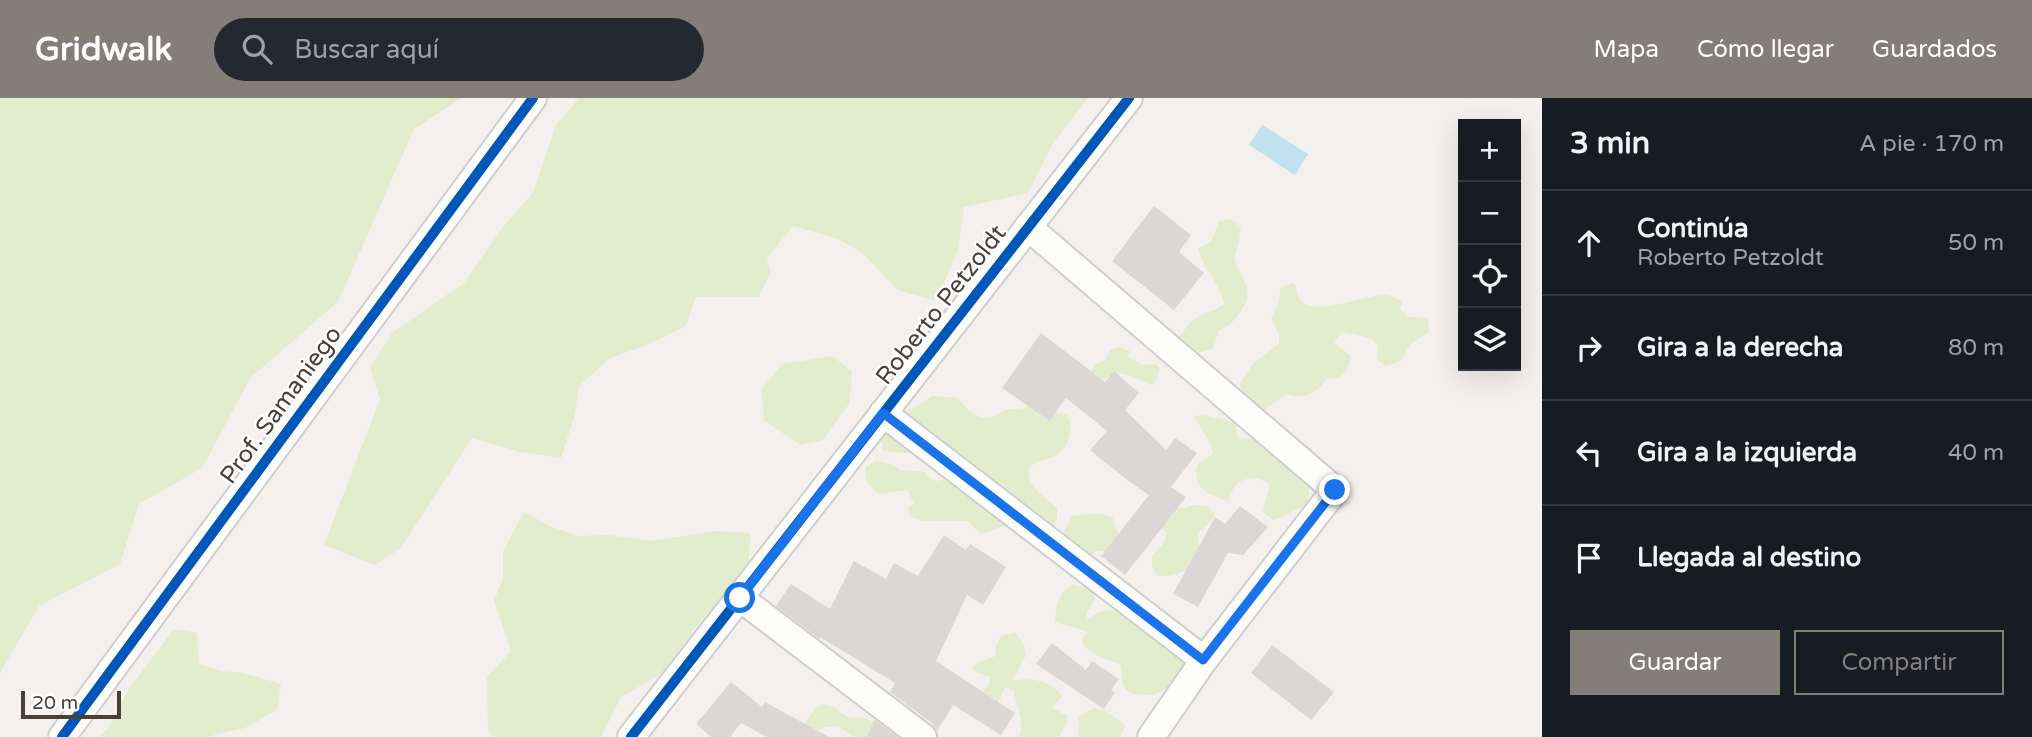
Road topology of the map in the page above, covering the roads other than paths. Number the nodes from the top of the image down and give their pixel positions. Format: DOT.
graph roads {
  1 [pos="533,98"];
  2 [pos="1129,98"];
  3 [pos="1028,227"];
  4 [pos="883,413"];
  5 [pos="740,598"];
  6 [pos="1203,660"];
  7 [pos="62,737"];
  8 [pos="631,737"];
  9 [pos="923,737"];
  10 [pos="1151,737"];
  1 -- 7 [label="street, Prof. Samaniego"];
  2 -- 3 [label="street, Roberto Petzoldt"];
  3 -- 4 [label="street, Roberto Petzoldt"];
  3 -- 6 [label="street"];
  4 -- 5 [label="street, Roberto Petzoldt"];
  4 -- 6 [label="street"];
  5 -- 8 [label="street, Roberto Petzoldt"];
  5 -- 9 [label="street"];
  6 -- 10 [label="street"];
}
